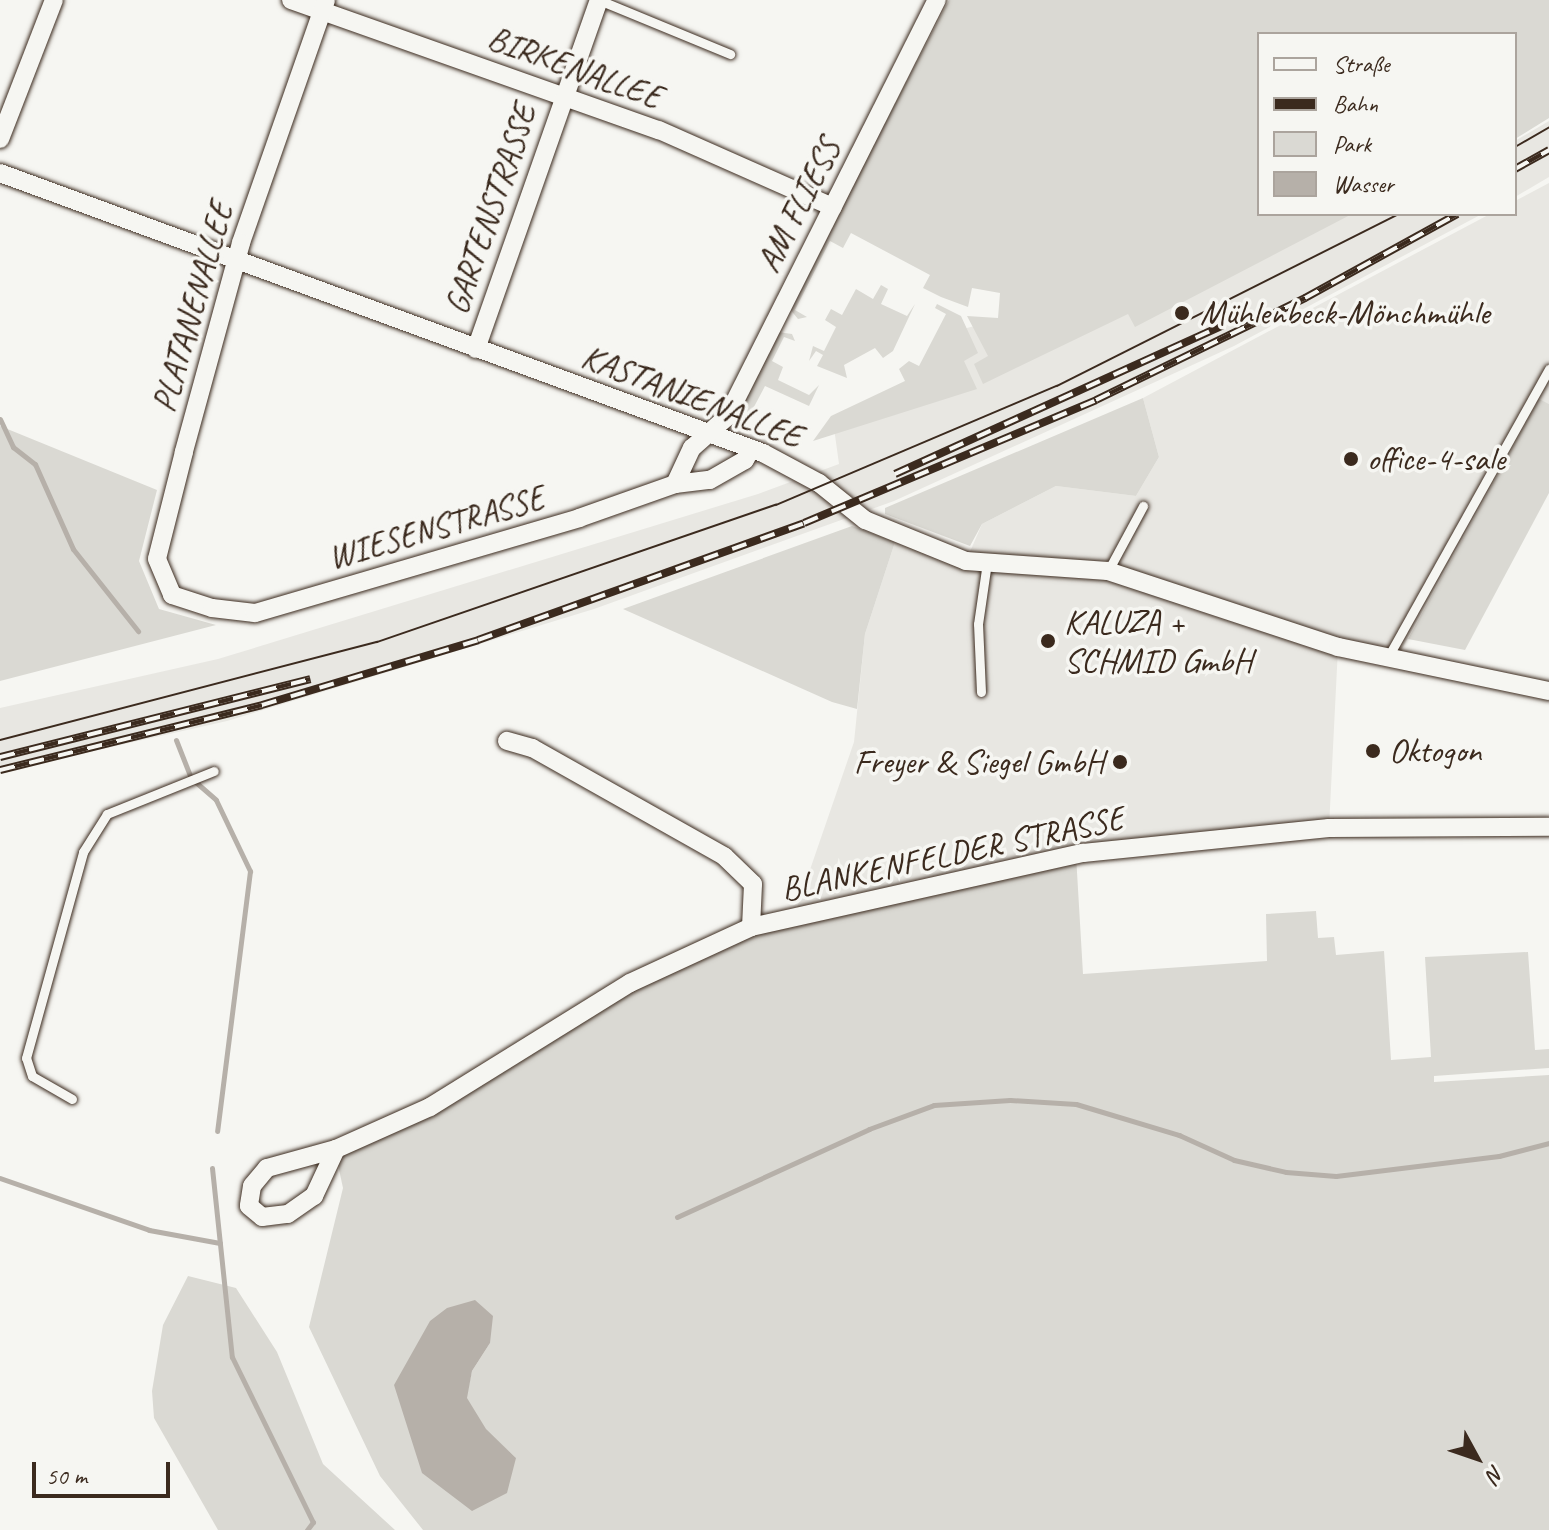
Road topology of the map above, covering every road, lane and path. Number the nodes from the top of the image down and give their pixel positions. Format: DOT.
graph roads {
  1 [pos="54,0"];
  2 [pos="291,0"];
  3 [pos="599,0"];
  4 [pos="937,0"];
  5 [pos="324,6"];
  6 [pos="730,54"];
  7 [pos="564,95"];
  8 [pos="0,139"];
  9 [pos="0,173"];
  10 [pos="833,207"];
  11 [pos="239,259"];
  12 [pos="476,349"];
  13 [pos="1549,369"];
  14 [pos="712,435"];
  15 [pos="751,449"];
  16 [pos="675,484"];
  17 [pos="1143,506"];
  18 [pos="987,562"];
  19 [pos="1108,571"];
  20 [pos="212,608"];
  21 [pos="1388,657"];
  22 [pos="1549,691"];
  23 [pos="981,692"];
  24 [pos="507,741"];
  25 [pos="214,771"];
  26 [pos="1549,827"];
  27 [pos="751,927"];
  28 [pos="72,1099"];
  29 [pos="336,1149"];
  1 -- 8 [label="street"];
  2 -- 5 [label="street, BIRKENALLEE"];
  3 -- 6 [label="lane"];
  3 -- 7 [label="street, GARTENSTRASSE"];
  4 -- 10 [label="street, AM FLIESS"];
  5 -- 7 [label="street, BIRKENALLEE"];
  5 -- 11 [label="street, PLATANENALLEE"];
  7 -- 10 [label="street, BIRKENALLEE"];
  7 -- 12 [label="street, GARTENSTRASSE"];
  9 -- 11 [label="street, KASTANIENALLEE"];
  10 -- 14 [label="street, AM FLIESS"];
  11 -- 12 [label="street, KASTANIENALLEE"];
  11 -- 20 [label="street, PLATANENALLEE"];
  12 -- 14 [label="street, KASTANIENALLEE"];
  13 -- 21 [label="lane"];
  14 -- 15 [label="street, KASTANIENALLEE"];
  14 -- 16 [label="street"];
  15 -- 16 [label="street, WIESENSTRASSE"];
  15 -- 18 [label="street, KASTANIENALLEE"];
  16 -- 20 [label="street, WIESENSTRASSE"];
  17 -- 19 [label="lane"];
  18 -- 19 [label="street, KASTANIENALLEE"];
  18 -- 23 [label="lane"];
  19 -- 21 [label="street, KASTANIENALLEE"];
  21 -- 22 [label="street, KASTANIENALLEE"];
  24 -- 27 [label="street, BLANKENFELDER STRASSE"];
  25 -- 28 [label="lane"];
  26 -- 27 [label="street, BLANKENFELDER STRASSE"];
  27 -- 29 [label="street, BLANKENFELDER STRASSE"];
  29 -- 29 [label="street, BLANKENFELDER STRASSE"];
}
